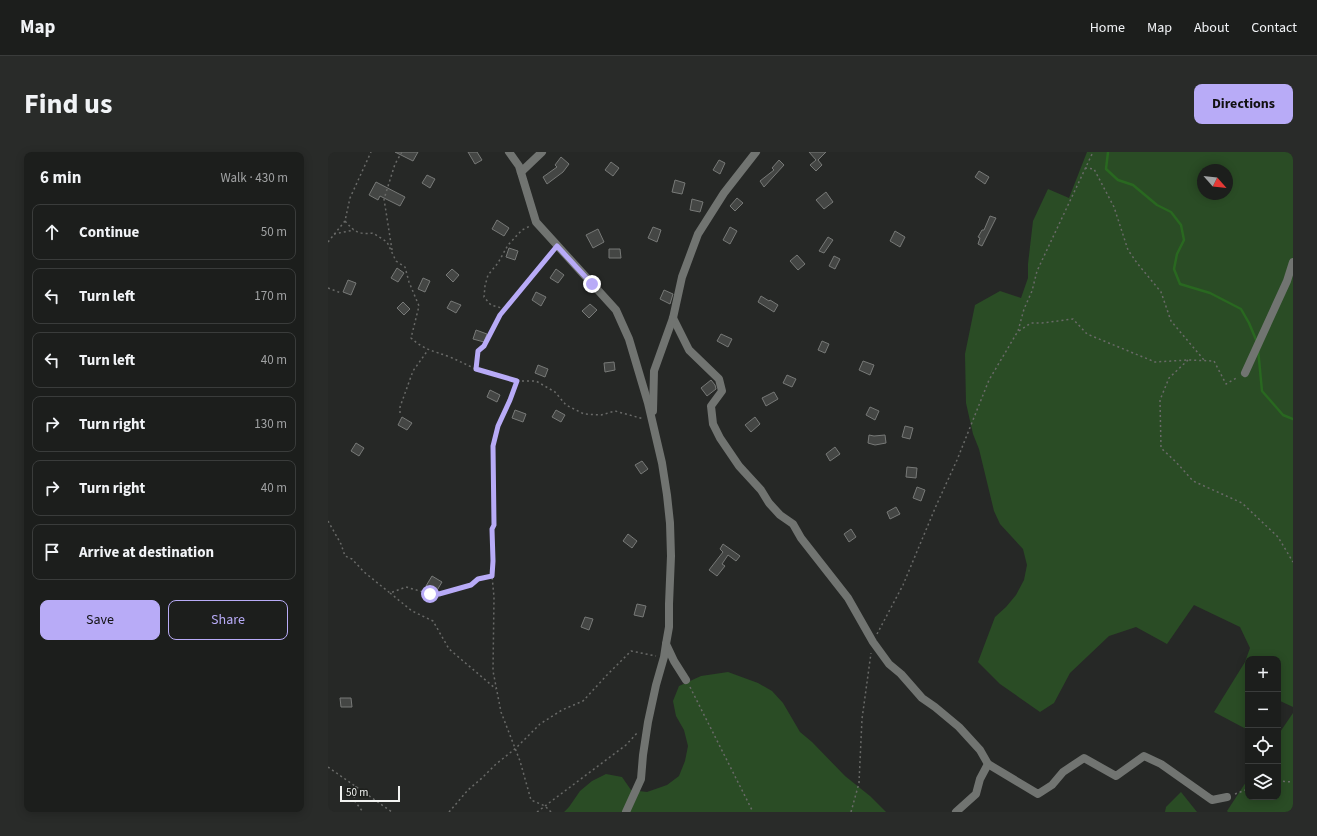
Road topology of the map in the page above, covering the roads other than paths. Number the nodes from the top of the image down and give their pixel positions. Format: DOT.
graph roads {
  1 [pos="509,152"];
  2 [pos="542,152"];
  3 [pos="756,152"];
  4 [pos="521,172"];
  5 [pos="1293,262"];
  6 [pos="673,318"];
  7 [pos="1245,373"];
  8 [pos="652,422"];
  9 [pos="666,644"];
  10 [pos="686,680"];
  11 [pos="988,764"];
  12 [pos="1227,797"];
  13 [pos="626,812"];
  14 [pos="956,812"];
  1 -- 4 [label="street"];
  2 -- 4 [label="street"];
  3 -- 6 [label="street"];
  4 -- 8 [label="street"];
  5 -- 7 [label="street"];
  6 -- 8 [label="street"];
  6 -- 11 [label="street"];
  8 -- 9 [label="street"];
  9 -- 10 [label="street"];
  9 -- 13 [label="street"];
  11 -- 12 [label="street"];
  11 -- 14 [label="street"];
}
